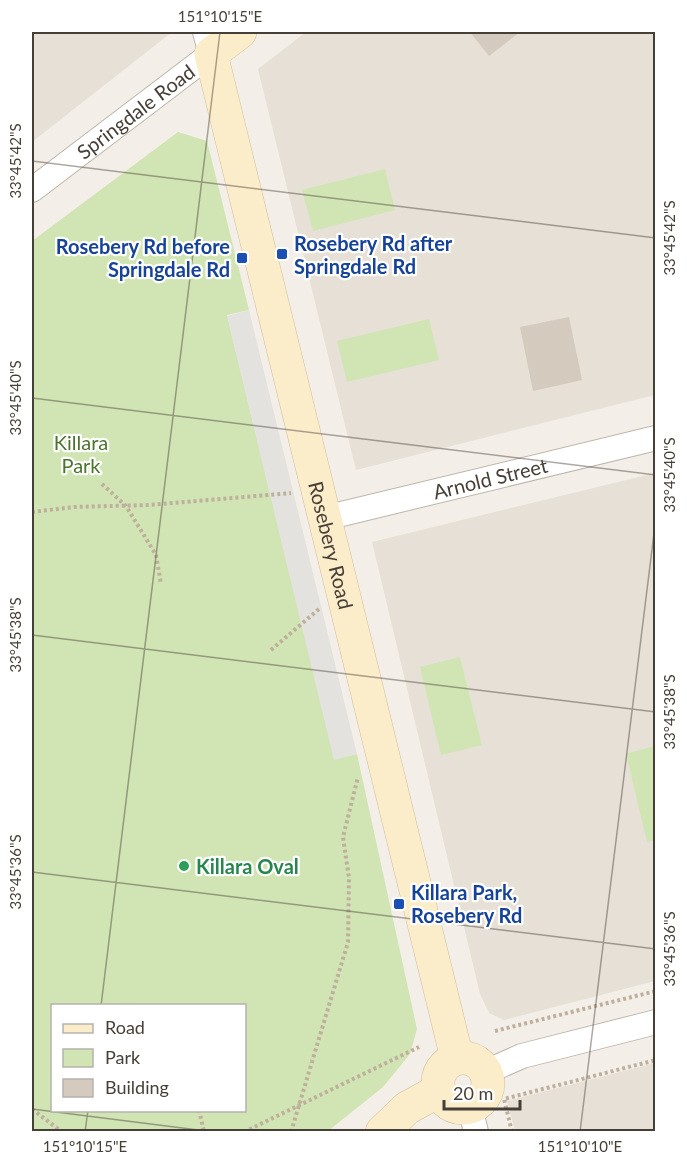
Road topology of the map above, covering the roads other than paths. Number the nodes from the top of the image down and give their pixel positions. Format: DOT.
graph roads {
  1 [pos="240,32"];
  2 [pos="208,43"];
  3 [pos="32,190"];
  4 [pos="656,438"];
  5 [pos="321,504"];
  6 [pos="656,1022"];
  7 [pos="457,1058"];
  8 [pos="486,1072"];
  9 [pos="438,1091"];
  10 [pos="473,1119"];
  11 [pos="382,1131"];
  1 -- 2 [label="main road, Springdale Road"];
  2 -- 3 [label="street, Springdale Road"];
  2 -- 5 [label="main road, Rosebery Road"];
  4 -- 5 [label="street, Arnold Street"];
  5 -- 7 [label="main road, Rosebery Road"];
  6 -- 8 [label="street"];
  7 -- 8 [label="main road"];
  7 -- 9 [label="main road"];
  8 -- 10 [label="main road"];
  9 -- 10 [label="main road"];
  9 -- 11 [label="main road"];
}
